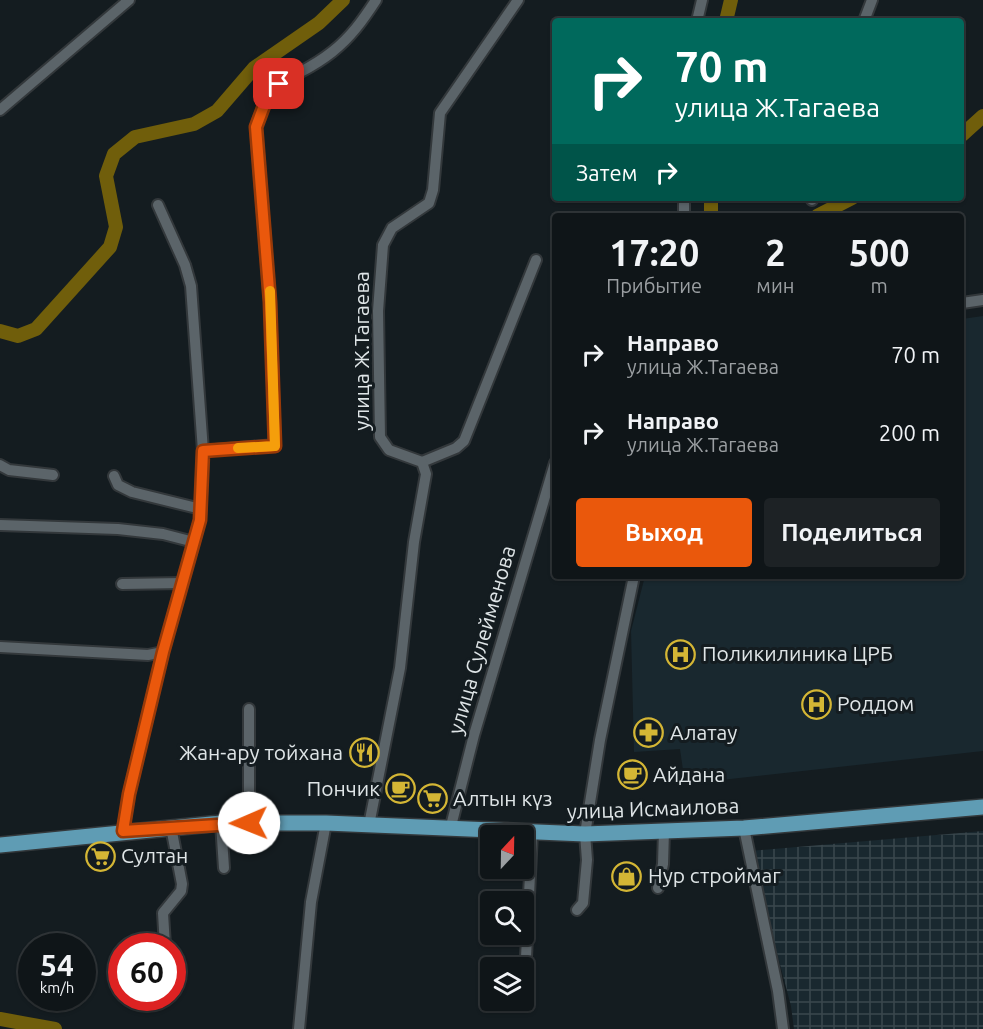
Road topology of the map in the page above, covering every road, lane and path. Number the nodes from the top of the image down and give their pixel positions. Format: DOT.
graph roads {
  1 [pos="129,0"];
  2 [pos="376,0"];
  3 [pos="518,0"];
  4 [pos="702,0"];
  5 [pos="872,0"];
  6 [pos="698,18"];
  7 [pos="865,18"];
  8 [pos="0,110"];
  9 [pos="158,205"];
  10 [pos="536,260"];
  11 [pos="983,300"];
  12 [pos="964,303"];
  13 [pos="203,451"];
  14 [pos="422,462"];
  15 [pos="0,465"];
  16 [pos="552,473"];
  17 [pos="53,475"];
  18 [pos="114,476"];
  19 [pos="201,509"];
  20 [pos="0,525"];
  21 [pos="194,542"];
  22 [pos="633,579"];
  23 [pos="182,583"];
  24 [pos="122,584"];
  25 [pos="0,647"];
  26 [pos="163,652"];
  27 [pos="249,710"];
  28 [pos="983,807"];
  29 [pos="249,823"];
  30 [pos="326,823"];
  31 [pos="221,824"];
  32 [pos="369,825"];
  33 [pos="171,827"];
  34 [pos="744,828"];
  35 [pos="450,830"];
  36 [pos="123,831"];
  37 [pos="480,831"];
  38 [pos="664,831"];
  39 [pos="534,832"];
  40 [pos="585,834"];
  41 [pos="0,844"];
  42 [pos="224,868"];
  43 [pos="529,879"];
  44 [pos="658,888"];
  45 [pos="577,910"];
  46 [pos="165,933"];
  47 [pos="525,957"];
  48 [pos="299,1029"];
  49 [pos="783,1029"];
  1 -- 8 [label="street"];
  2 -- 13 [label="street"];
  3 -- 14 [label="street, улица Ж.Тагаева"];
  4 -- 6 [label="street"];
  5 -- 7 [label="street"];
  9 -- 13 [label="street"];
  10 -- 14 [label="street"];
  11 -- 12 [label="street"];
  13 -- 19 [label="street"];
  14 -- 32 [label="street"];
  15 -- 17 [label="street"];
  16 -- 35 [label="street, улица Сулейменова"];
  18 -- 19 [label="street"];
  19 -- 21 [label="street"];
  20 -- 21 [label="street"];
  21 -- 23 [label="street"];
  22 -- 40 [label="street"];
  23 -- 24 [label="street"];
  23 -- 26 [label="street"];
  25 -- 26 [label="street"];
  26 -- 36 [label="street"];
  27 -- 29 [label="street"];
  28 -- 34 [label="main road, улица Исмаилова"];
  29 -- 30 [label="main road, улица Исмаилова"];
  29 -- 31 [label="main road, улица Исмаилова"];
  30 -- 32 [label="main road, улица Исмаилова"];
  30 -- 48 [label="street"];
  31 -- 33 [label="main road, улица Исмаилова"];
  31 -- 42 [label="street"];
  32 -- 35 [label="main road, улица Исмаилова"];
  33 -- 36 [label="main road, улица Исмаилова"];
  33 -- 46 [label="street"];
  34 -- 38 [label="main road, улица Исмаилова"];
  34 -- 49 [label="street"];
  35 -- 37 [label="main road, улица Исмаилова"];
  36 -- 41 [label="main road, улица Исмаилова"];
  38 -- 40 [label="main road, улица Исмаилова"];
  38 -- 44 [label="street"];
  39 -- 40 [label="main road, улица Исмаилова"];
  40 -- 45 [label="street"];
  43 -- 47 [label="street"];
}
